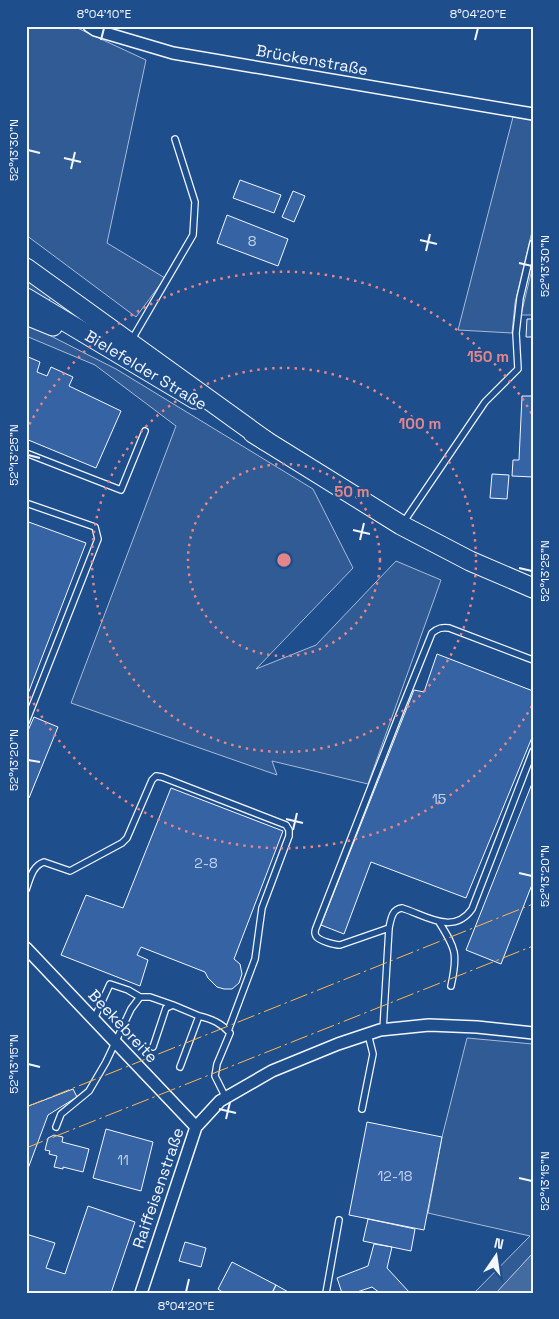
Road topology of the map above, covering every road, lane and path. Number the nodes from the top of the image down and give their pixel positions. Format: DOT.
graph roads {
  1 [pos="89,26"];
  2 [pos="533,114"];
  3 [pos="175,139"];
  4 [pos="533,243"];
  5 [pos="26,268"];
  6 [pos="26,298"];
  7 [pos="26,310"];
  8 [pos="26,315"];
  9 [pos="53,326"];
  10 [pos="130,343"];
  11 [pos="145,431"];
  12 [pos="266,441"];
  13 [pos="26,453"];
  14 [pos="26,503"];
  15 [pos="401,525"];
  16 [pos="533,588"];
  17 [pos="533,660"];
  18 [pos="26,722"];
  19 [pos="533,751"];
  20 [pos="26,890"];
  21 [pos="439,922"];
  22 [pos="389,928"];
  23 [pos="26,948"];
  24 [pos="451,986"];
  25 [pos="140,997"];
  26 [pos="172,1006"];
  27 [pos="199,1016"];
  28 [pos="94,1019"];
  29 [pos="383,1030"];
  30 [pos="228,1031"];
  31 [pos="368,1034"];
  32 [pos="533,1034"];
  33 [pos="115,1042"];
  34 [pos="154,1046"];
  35 [pos="180,1067"];
  36 [pos="226,1098"];
  37 [pos="362,1109"];
  38 [pos="56,1127"];
  39 [pos="196,1127"];
  40 [pos="339,1220"];
  41 [pos="141,1293"];
  42 [pos="326,1293"];
  1 -- 2 [label="street, Brückenstraße"];
  3 -- 10 [label="lane"];
  4 -- 15 [label="lane"];
  5 -- 10 [label="main road"];
  6 -- 12 [label="main road, Bielefelder Straße"];
  7 -- 9 [label="main road, Bielefelder Straße"];
  8 -- 9 [label="main road"];
  9 -- 12 [label="main road, Bielefelder Straße"];
  10 -- 12 [label="main road"];
  11 -- 13 [label="lane"];
  12 -- 15 [label="main road, Bielefelder Straße"];
  14 -- 18 [label="lane"];
  15 -- 16 [label="main road, Bielefelder Straße"];
  17 -- 22 [label="lane"];
  19 -- 21 [label="lane"];
  20 -- 30 [label="lane"];
  21 -- 22 [label="lane"];
  21 -- 24 [label="lane"];
  22 -- 29 [label="lane"];
  23 -- 28 [label="street, Beekebreite"];
  25 -- 26 [label="lane"];
  25 -- 28 [label="lane"];
  25 -- 33 [label="lane"];
  26 -- 27 [label="lane"];
  26 -- 34 [label="lane"];
  27 -- 30 [label="lane"];
  27 -- 35 [label="lane"];
  28 -- 33 [label="street, Beekebreite"];
  29 -- 31 [label="street, Raiffeisenstraße"];
  29 -- 32 [label="street, Raiffeisenstraße"];
  30 -- 36 [label="lane"];
  31 -- 36 [label="street, Raiffeisenstraße"];
  31 -- 37 [label="lane"];
  33 -- 38 [label="lane"];
  33 -- 39 [label="street, Beekebreite"];
  36 -- 39 [label="street, Raiffeisenstraße"];
  39 -- 41 [label="street, Raiffeisenstraße"];
  40 -- 42 [label="lane"];
}
